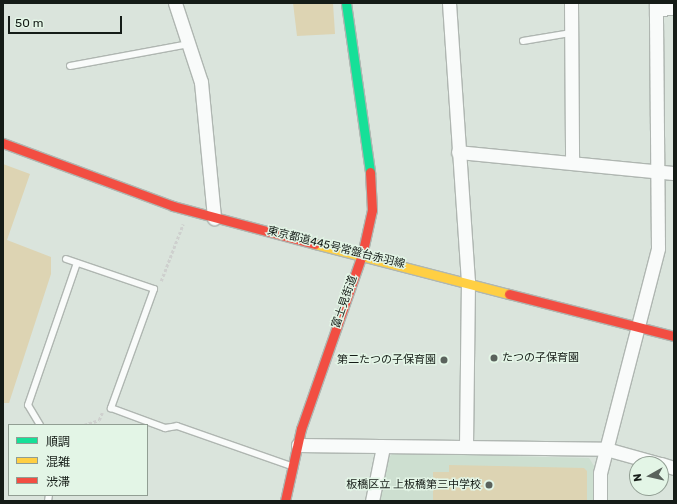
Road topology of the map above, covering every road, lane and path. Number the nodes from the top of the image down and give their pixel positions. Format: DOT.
graph roads {
  1 [pos="175,3"];
  2 [pos="346,3"];
  3 [pos="449,3"];
  4 [pos="571,3"];
  5 [pos="657,6"];
  6 [pos="674,8"];
  7 [pos="571,33"];
  8 [pos="523,40"];
  9 [pos="189,44"];
  10 [pos="70,66"];
  11 [pos="3,143"];
  12 [pos="458,152"];
  13 [pos="572,163"];
  14 [pos="658,173"];
  15 [pos="674,173"];
  16 [pos="214,218"];
  17 [pos="184,224"];
  18 [pos="362,255"];
  19 [pos="66,259"];
  20 [pos="77,263"];
  21 [pos="468,282"];
  22 [pos="154,289"];
  23 [pos="637,327"];
  24 [pos="674,336"];
  25 [pos="102,411"];
  26 [pos="39,424"];
  27 [pos="87,424"];
  28 [pos="298,445"];
  29 [pos="466,446"];
  30 [pos="383,447"];
  31 [pos="606,449"];
  32 [pos="632,456"];
  33 [pos="292,467"];
  34 [pos="285,501"];
  35 [pos="372,501"];
  36 [pos="600,501"];
  1 -- 9 [label="street"];
  2 -- 18 [label="main road, 富士見街道"];
  3 -- 12 [label="street"];
  4 -- 7 [label="street"];
  5 -- 6 [label="street"];
  5 -- 14 [label="street"];
  7 -- 8 [label="lane"];
  7 -- 13 [label="street"];
  9 -- 10 [label="lane"];
  9 -- 16 [label="street"];
  11 -- 16 [label="main road, 東京都道445号常盤台赤羽線"];
  12 -- 13 [label="street"];
  12 -- 21 [label="street"];
  13 -- 14 [label="street"];
  14 -- 15 [label="street"];
  14 -- 23 [label="street"];
  16 -- 18 [label="main road, 東京都道445号常盤台赤羽線"];
  17 -- 22 [label="path"];
  18 -- 21 [label="main road, 東京都道445号常盤台赤羽線"];
  18 -- 28 [label="main road, 富士見街道"];
  19 -- 20 [label="lane"];
  20 -- 22 [label="lane"];
  20 -- 26 [label="lane"];
  21 -- 23 [label="main road, 東京都道445号常盤台赤羽線"];
  21 -- 29 [label="street"];
  22 -- 33 [label="lane"];
  23 -- 24 [label="main road, 東京都道445号常盤台赤羽線"];
  23 -- 31 [label="street"];
  25 -- 27 [label="path"];
  28 -- 30 [label="street"];
  28 -- 33 [label="main road, 富士見街道"];
  29 -- 30 [label="street"];
  29 -- 31 [label="street"];
  30 -- 35 [label="street"];
  31 -- 32 [label="street"];
  31 -- 36 [label="street"];
  33 -- 34 [label="main road, 富士見街道"];
}
